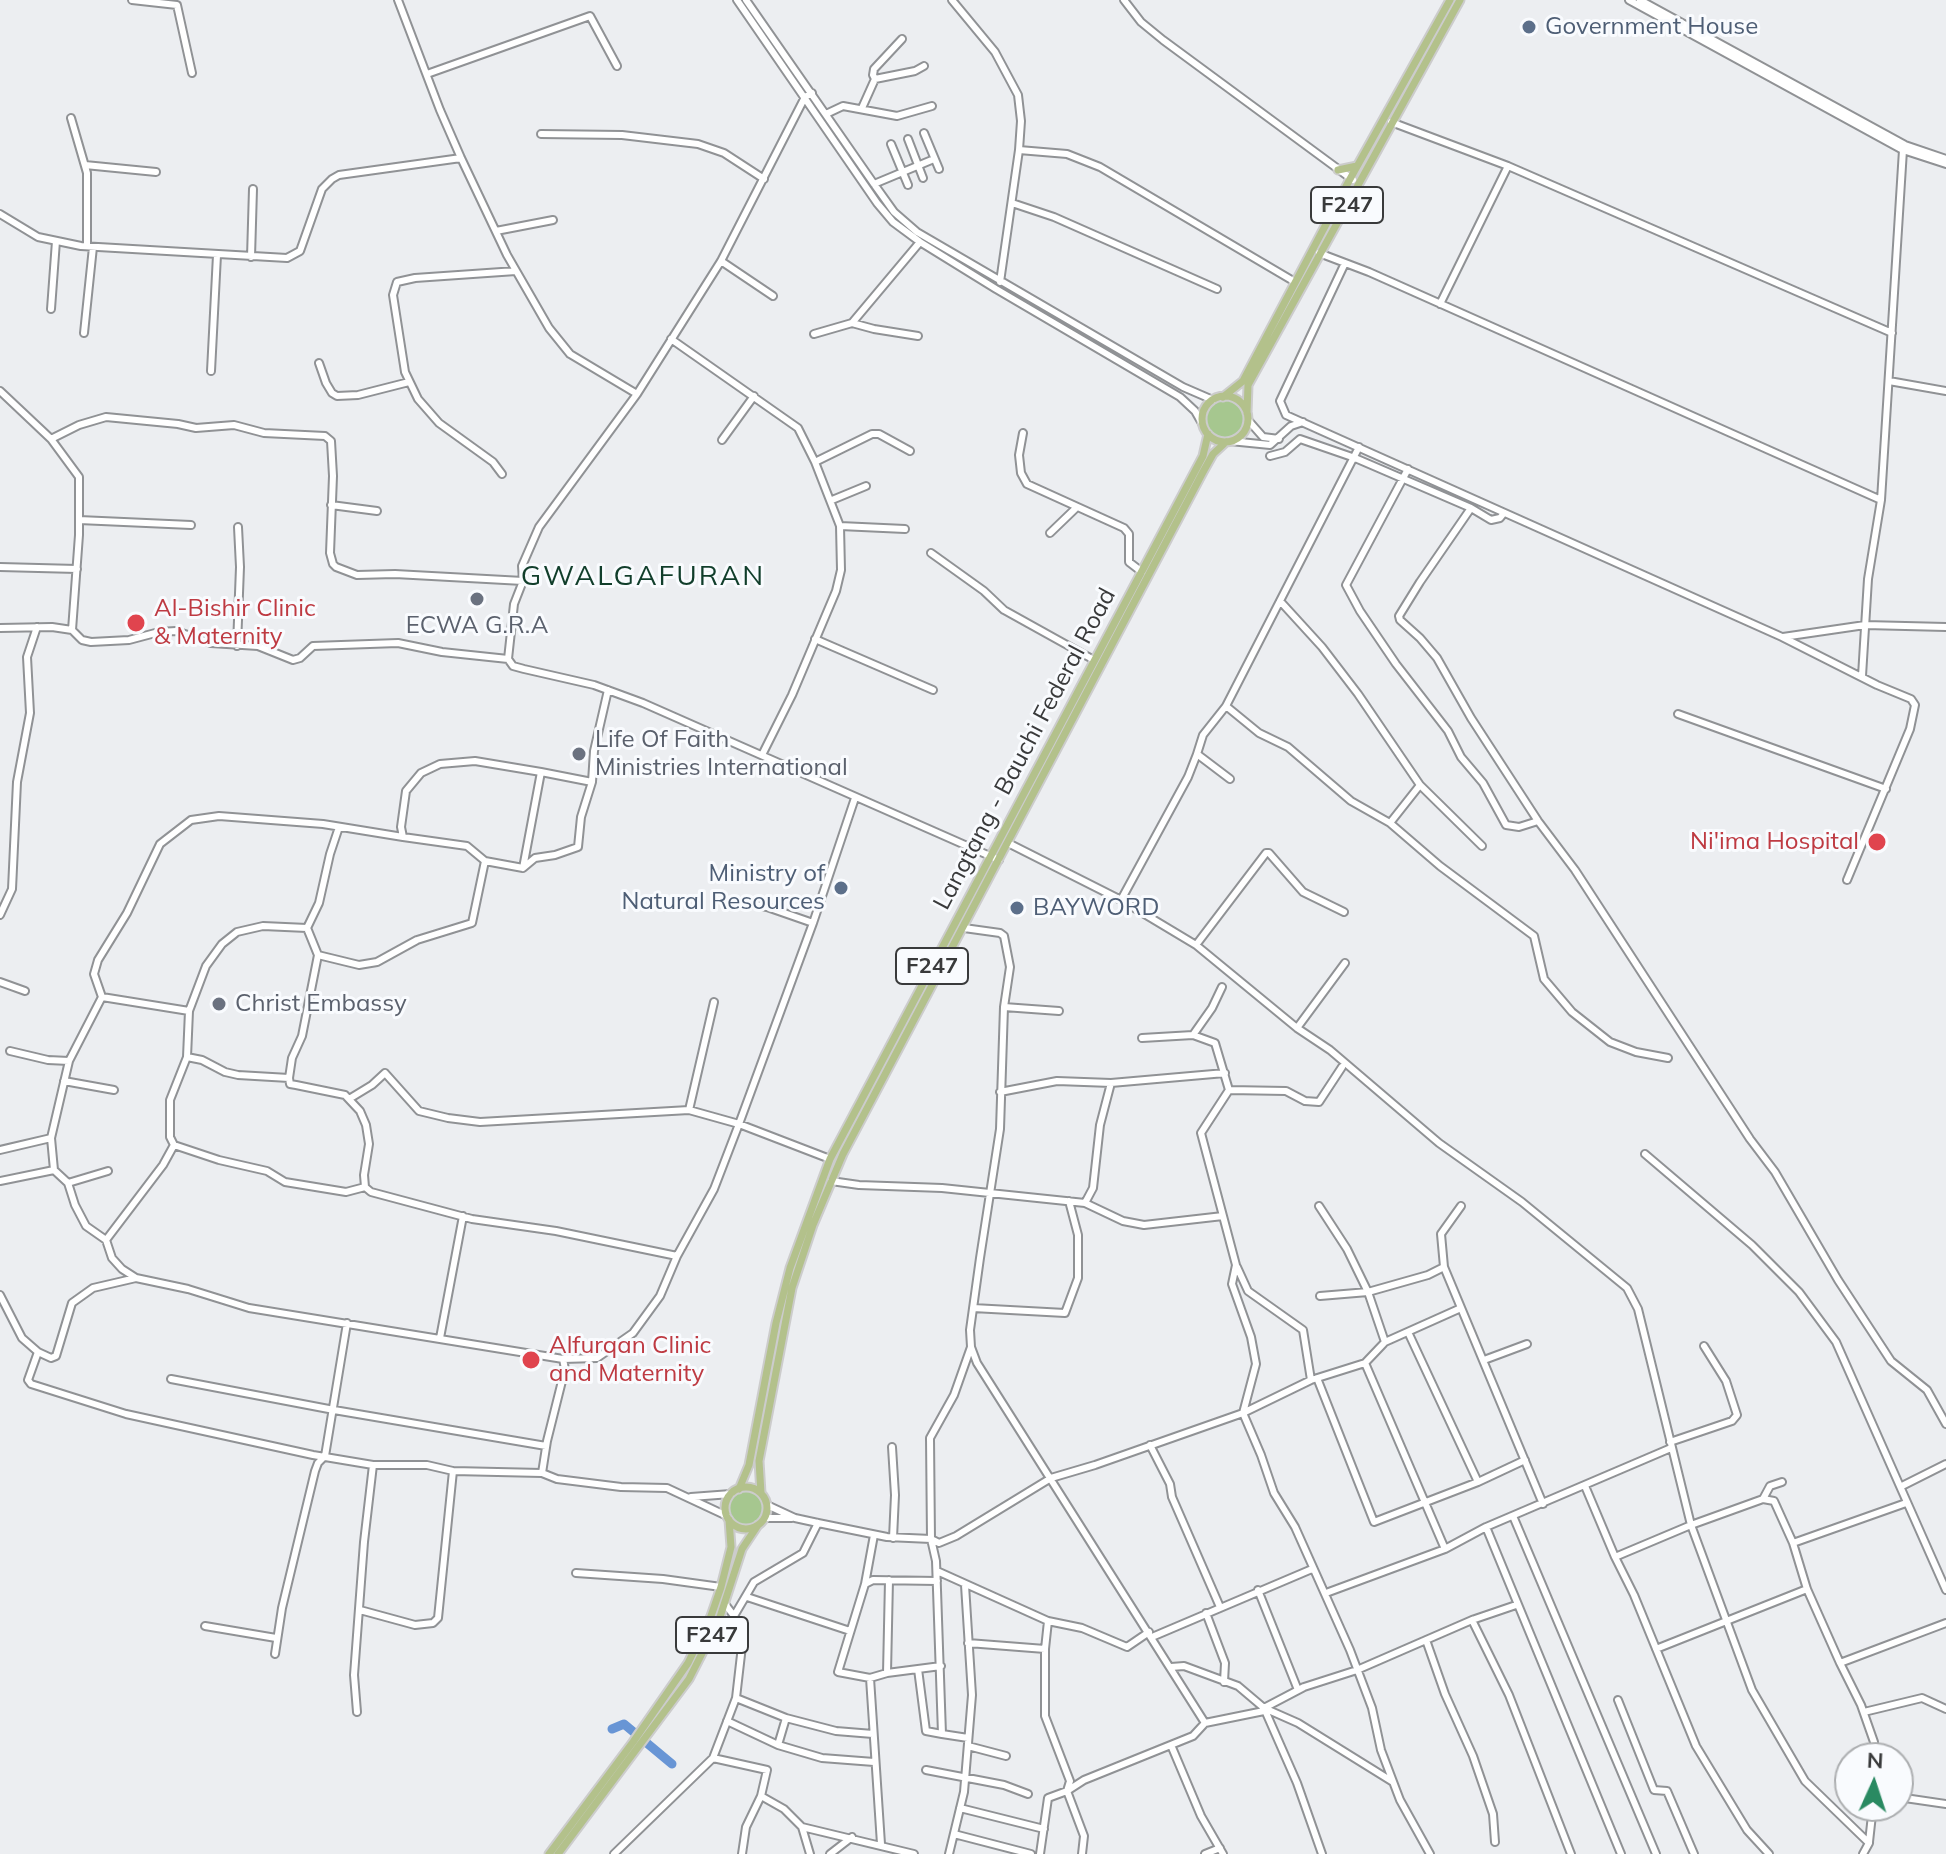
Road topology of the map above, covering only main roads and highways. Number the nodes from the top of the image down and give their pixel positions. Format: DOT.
graph roads {
  1 [pos="1450,0"];
  2 [pos="1460,0"];
  3 [pos="1357,166"];
  4 [pos="1338,170"];
  5 [pos="1354,181"];
  6 [pos="1223,397"];
  7 [pos="1247,417"];
  8 [pos="1208,434"];
  9 [pos="1228,442"];
  10 [pos="739,1489"];
  11 [pos="761,1493"];
  12 [pos="728,1518"];
  13 [pos="758,1525"];
  14 [pos="645,1733"];
  15 [pos="635,1745"];
  16 [pos="549,1854"];
  17 [pos="558,1854"];
  1 -- 3 [label="main road, F247"];
  2 -- 5 [label="main road, F247"];
  3 -- 4 [label="main road"];
  3 -- 5 [label="main road, F247"];
  5 -- 6 [label="main road, F247"];
  5 -- 7 [label="main road, F247"];
  6 -- 7 [label="main road"];
  6 -- 8 [label="main road"];
  7 -- 9 [label="main road, F247"];
  8 -- 9 [label="main road"];
  8 -- 10 [label="main road, Langtang - Bauchi Federal Road / F247"];
  9 -- 11 [label="main road, Langtang - Bauchi Federal Road / F247"];
  10 -- 11 [label="main road"];
  10 -- 12 [label="main road, F247"];
  11 -- 13 [label="main road, F247"];
  12 -- 13 [label="main road"];
  12 -- 14 [label="main road, F247"];
  13 -- 14 [label="main road, F247"];
  14 -- 15 [label="main road, F247"];
  15 -- 16 [label="main road, F247"];
  15 -- 17 [label="main road, F247"];
}
